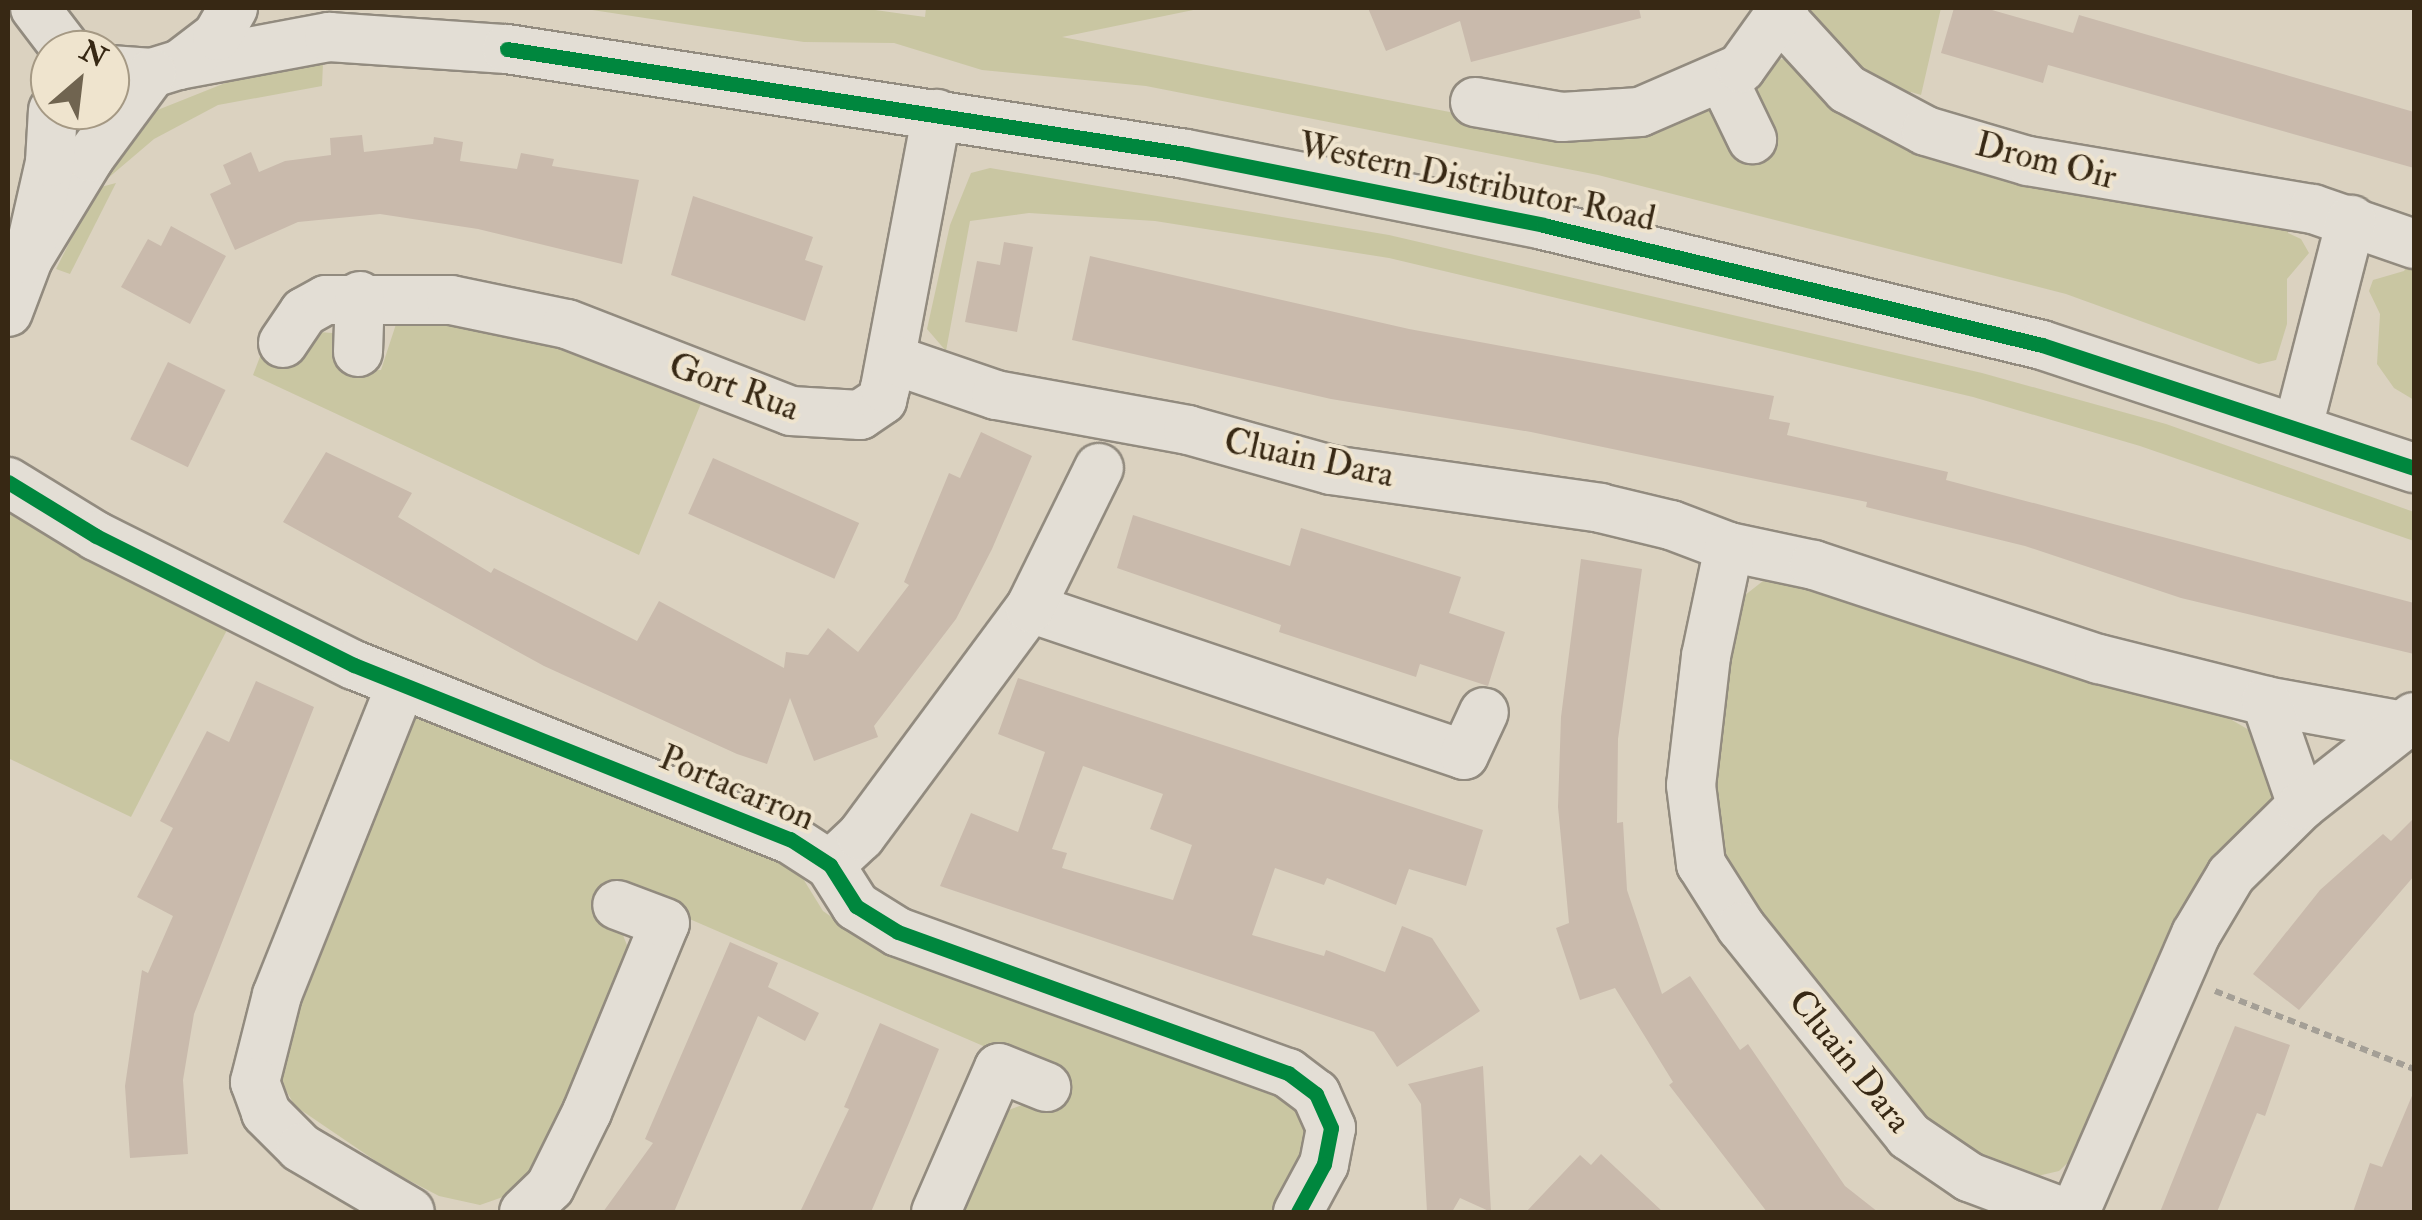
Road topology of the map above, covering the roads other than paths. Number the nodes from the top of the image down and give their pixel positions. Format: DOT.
graph roads {
  1 [pos="234,8"];
  2 [pos="359,8"];
  3 [pos="1782,12"];
  4 [pos="506,49"];
  5 [pos="147,69"];
  6 [pos="1722,78"];
  7 [pos="1475,102"];
  8 [pos="937,114"];
  9 [pos="52,130"];
  10 [pos="1752,140"];
  11 [pos="2351,220"];
  12 [pos="2414,244"];
  13 [pos="28,259"];
  14 [pos="360,296"];
  15 [pos="8,312"];
  16 [pos="283,343"];
  17 [pos="358,352"];
  18 [pos="891,359"];
  19 [pos="2298,427"];
  20 [pos="1100,468"];
  21 [pos="2414,468"];
  22 [pos="8,482"];
  23 [pos="1729,547"];
  24 [pos="1030,608"];
  25 [pos="401,685"];
  26 [pos="2266,701"];
  27 [pos="1484,712"];
  28 [pos="2409,721"];
  29 [pos="2302,805"];
  30 [pos="830,865"];
  31 [pos="617,905"];
  32 [pos="1046,1088"];
  33 [pos="410,1212"];
  34 [pos="524,1212"];
  35 [pos="936,1212"];
  36 [pos="1298,1212"];
  37 [pos="2062,1212"];
  38 [pos="2075,1212"];
  1 -- 5 [label="street"];
  2 -- 4 [label="street, Western Distributor Road"];
  3 -- 6 [label="street, Drom Oir"];
  3 -- 11 [label="street, Drom Oir"];
  4 -- 5 [label="street, Western Distributor Road"];
  4 -- 8 [label="street, Western Distributor Road"];
  5 -- 13 [label="street"];
  6 -- 7 [label="street, Drom Oir"];
  6 -- 10 [label="street"];
  8 -- 18 [label="street, Gort Rua"];
  8 -- 19 [label="street, Western Distributor Road"];
  9 -- 13 [label="street"];
  11 -- 12 [label="street, Drom Oir"];
  11 -- 19 [label="street"];
  13 -- 15 [label="street"];
  14 -- 16 [label="street, Gort Rua"];
  14 -- 17 [label="street"];
  14 -- 18 [label="street, Gort Rua"];
  18 -- 23 [label="street, Cluain Dara"];
  19 -- 21 [label="street, Western Distributor Road"];
  20 -- 24 [label="street, Portacarron"];
  22 -- 25 [label="street, Portacarron"];
  23 -- 26 [label="street, Cluain Dara"];
  23 -- 37 [label="street, Cluain Dara"];
  24 -- 27 [label="street"];
  24 -- 30 [label="street, Portacarron"];
  25 -- 30 [label="street, Portacarron"];
  25 -- 33 [label="street"];
  26 -- 28 [label="street, Cluain Dara"];
  26 -- 29 [label="street"];
  28 -- 29 [label="street, Cluain Dara"];
  29 -- 38 [label="street, Cluain Dara"];
  30 -- 36 [label="street, Portacarron"];
  31 -- 34 [label="street"];
  32 -- 35 [label="street"];
}
